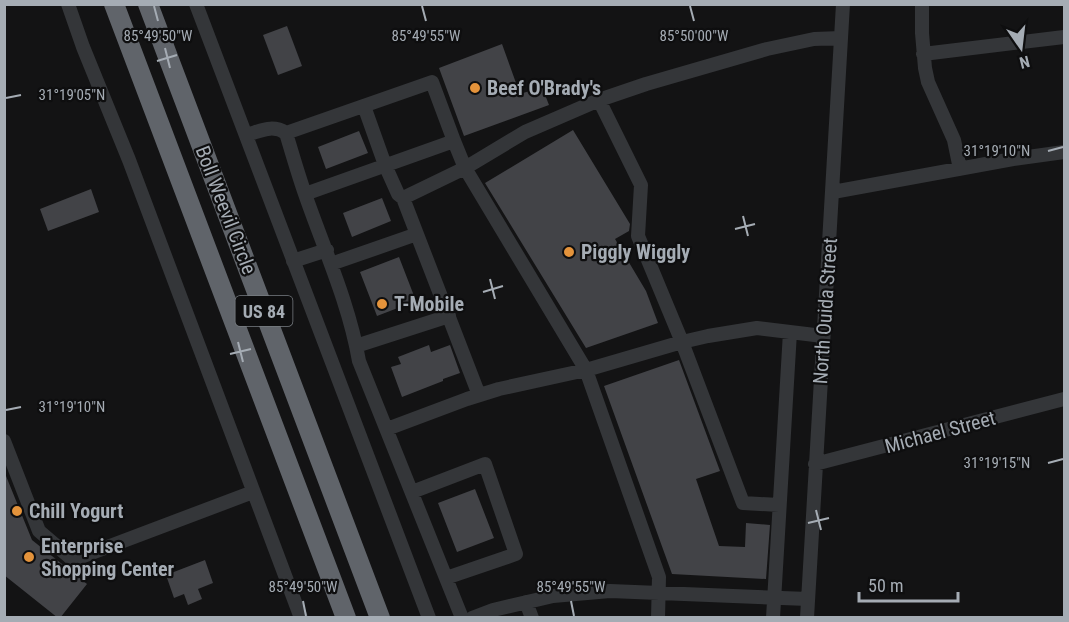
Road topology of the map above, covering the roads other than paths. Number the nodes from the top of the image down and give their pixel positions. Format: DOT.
graph roads {
  1 [pos="68,4"];
  2 [pos="114,4"];
  3 [pos="148,4"];
  4 [pos="196,4"];
  5 [pos="843,4"];
  6 [pos="922,4"];
  7 [pos="1065,37"];
  8 [pos="841,38"];
  9 [pos="923,54"];
  10 [pos="600,100"];
  11 [pos="364,106"];
  12 [pos="286,133"];
  13 [pos="246,135"];
  14 [pos="454,141"];
  15 [pos="1065,152"];
  16 [pos="385,165"];
  17 [pos="465,168"];
  18 [pos="960,169"];
  19 [pos="833,192"];
  20 [pos="305,194"];
  21 [pos="403,198"];
  22 [pos="417,234"];
  23 [pos="327,250"];
  24 [pos="293,261"];
  25 [pos="331,264"];
  26 [pos="449,316"];
  27 [pos="789,332"];
  28 [pos="823,336"];
  29 [pos="682,342"];
  30 [pos="356,346"];
  31 [pos="586,370"];
  32 [pos="479,395"];
  33 [pos="1065,399"];
  34 [pos="376,402"];
  35 [pos="350,411"];
  36 [pos="387,429"];
  37 [pos="4,441"];
  38 [pos="815,464"];
  39 [pos="253,492"];
  40 [pos="412,492"];
  41 [pos="779,505"];
  42 [pos="446,578"];
  43 [pos="659,593"];
  44 [pos="774,598"];
  45 [pos="808,599"];
  46 [pos="526,602"];
  47 [pos="510,612"];
  48 [pos="473,617"];
  49 [pos="301,618"];
  50 [pos="346,618"];
  51 [pos="380,618"];
  52 [pos="429,618"];
  53 [pos="462,618"];
  54 [pos="532,618"];
  55 [pos="658,618"];
  56 [pos="773,618"];
  57 [pos="807,618"];
  1 -- 39 [label="street"];
  2 -- 50 [label="highway, Boll Weevil Circle / US 84"];
  3 -- 51 [label="highway, Boll Weevil Circle / US 84"];
  4 -- 13 [label="street"];
  5 -- 8 [label="street, North Ouida Street"];
  6 -- 9 [label="street"];
  7 -- 9 [label="street"];
  8 -- 10 [label="street"];
  8 -- 19 [label="street, North Ouida Street"];
  9 -- 18 [label="street"];
  10 -- 17 [label="street"];
  10 -- 29 [label="street"];
  11 -- 12 [label="street"];
  11 -- 14 [label="street"];
  11 -- 16 [label="street"];
  12 -- 13 [label="street"];
  12 -- 20 [label="street"];
  13 -- 24 [label="street"];
  14 -- 16 [label="street"];
  14 -- 17 [label="street"];
  15 -- 18 [label="street"];
  16 -- 20 [label="street"];
  16 -- 21 [label="street"];
  17 -- 21 [label="street"];
  17 -- 31 [label="street"];
  18 -- 19 [label="street"];
  19 -- 28 [label="street, North Ouida Street"];
  20 -- 23 [label="street"];
  21 -- 22 [label="street"];
  22 -- 25 [label="street"];
  22 -- 26 [label="street"];
  23 -- 24 [label="street"];
  23 -- 25 [label="street"];
  24 -- 35 [label="street"];
  25 -- 30 [label="street"];
  26 -- 30 [label="street"];
  26 -- 32 [label="street"];
  27 -- 28 [label="street"];
  27 -- 29 [label="street"];
  27 -- 41 [label="street"];
  28 -- 38 [label="street, North Ouida Street"];
  29 -- 31 [label="street"];
  29 -- 41 [label="street"];
  30 -- 34 [label="street"];
  31 -- 32 [label="street"];
  31 -- 43 [label="street"];
  32 -- 36 [label="street"];
  33 -- 38 [label="street, Michael Street"];
  34 -- 35 [label="street"];
  34 -- 36 [label="street"];
  35 -- 52 [label="street"];
  36 -- 40 [label="street"];
  37 -- 39 [label="street"];
  38 -- 45 [label="street, North Ouida Street"];
  39 -- 49 [label="street"];
  40 -- 42 [label="street"];
  40 -- 42 [label="street"];
  41 -- 44 [label="street"];
  42 -- 53 [label="street"];
  43 -- 44 [label="street"];
  43 -- 46 [label="street"];
  43 -- 55 [label="street"];
  44 -- 45 [label="street"];
  44 -- 56 [label="street"];
  45 -- 57 [label="street, North Ouida Street"];
  46 -- 47 [label="street"];
  46 -- 54 [label="street"];
  47 -- 48 [label="street"];
}
